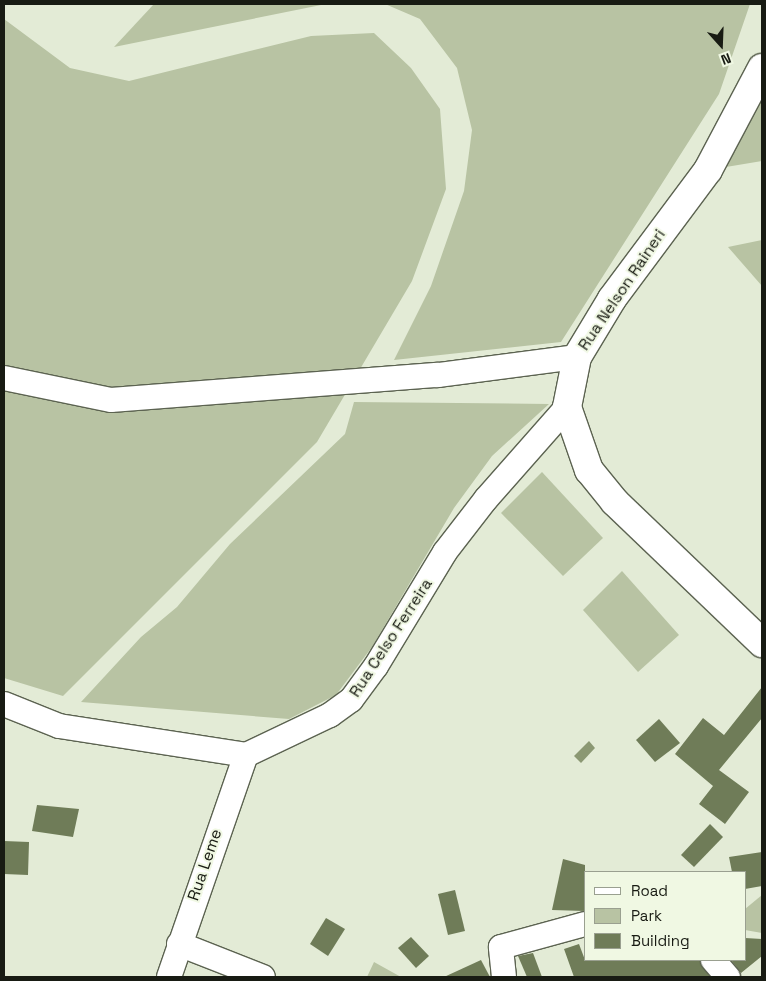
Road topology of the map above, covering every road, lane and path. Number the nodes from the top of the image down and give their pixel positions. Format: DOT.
graph roads {
  1 [pos="762,68"];
  2 [pos="577,357"];
  3 [pos="4,378"];
  4 [pos="567,407"];
  5 [pos="762,642"];
  6 [pos="4,704"];
  7 [pos="246,755"];
  8 [pos="584,924"];
  9 [pos="179,944"];
  10 [pos="714,961"];
  11 [pos="169,977"];
  12 [pos="263,977"];
  13 [pos="504,977"];
  14 [pos="728,977"];
  1 -- 2 [label="main road, Rua Nelson Raineri"];
  2 -- 3 [label="street"];
  2 -- 4 [label="main road, Rua Nelson Raineri"];
  4 -- 5 [label="main road"];
  4 -- 7 [label="street, Rua Celso Ferreira"];
  6 -- 7 [label="street"];
  7 -- 9 [label="street, Rua Leme"];
  8 -- 13 [label="street"];
  9 -- 11 [label="street, Rua Leme"];
  9 -- 12 [label="street"];
  10 -- 14 [label="street"];
}
